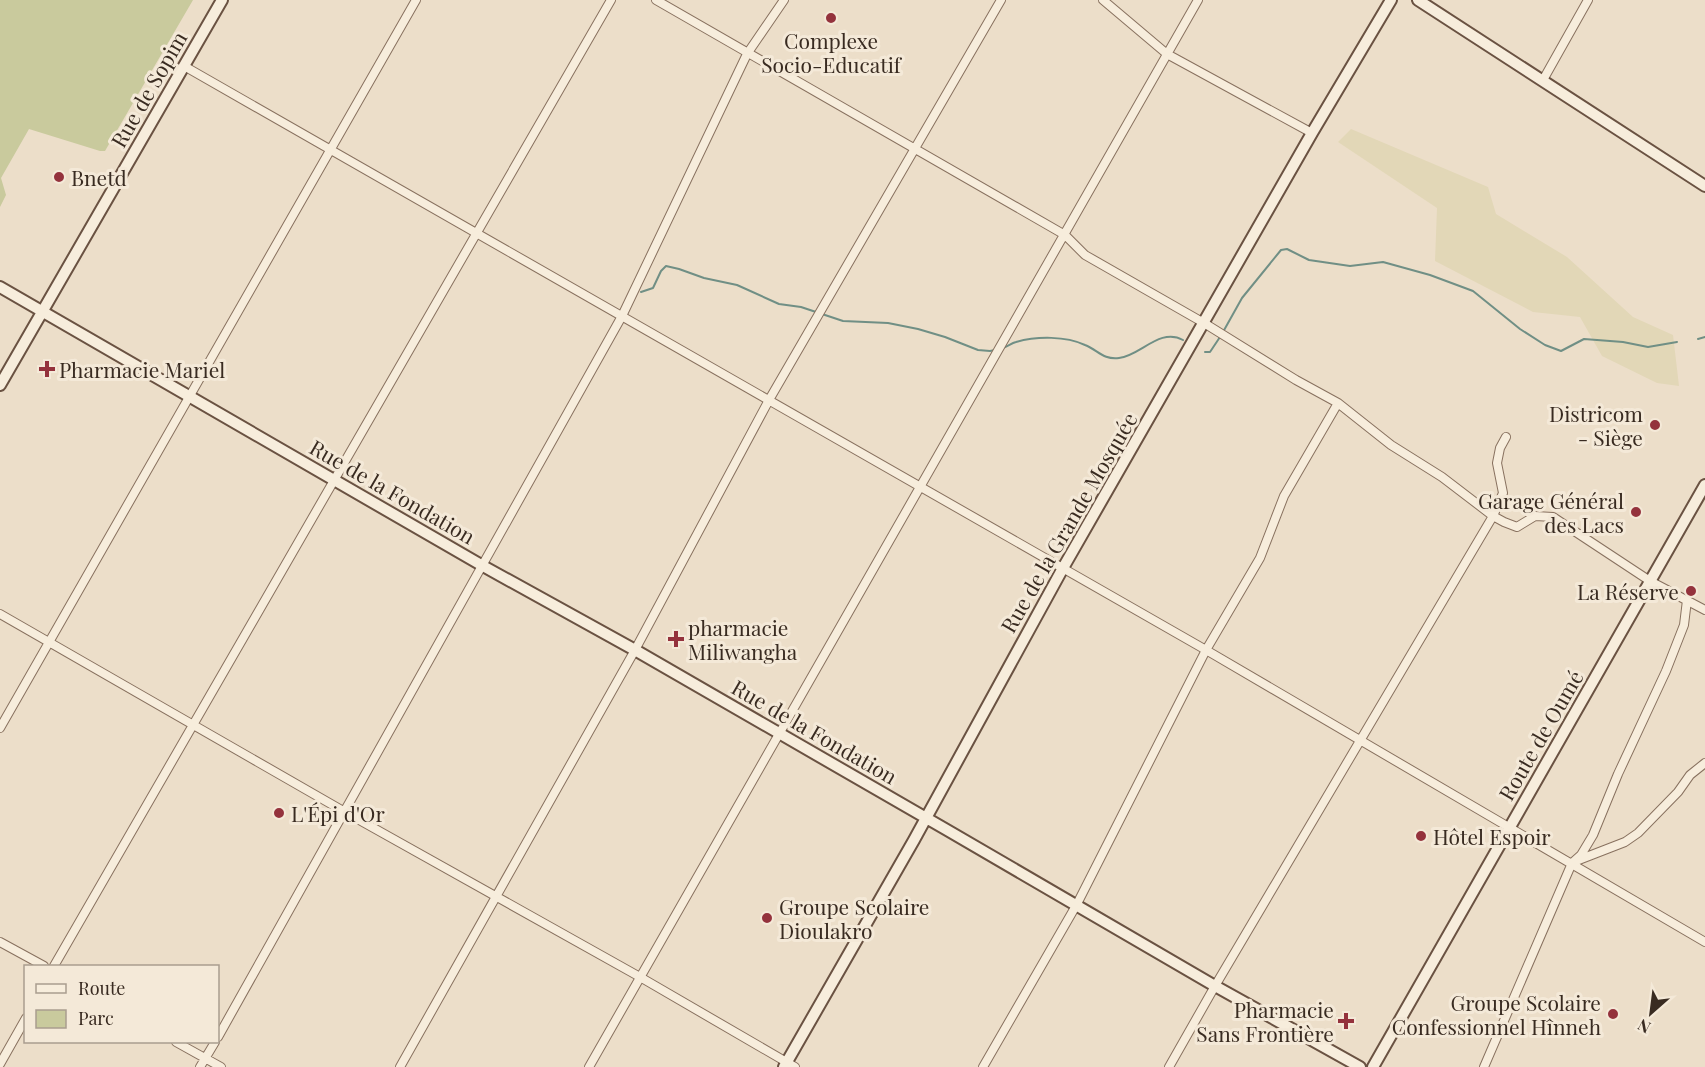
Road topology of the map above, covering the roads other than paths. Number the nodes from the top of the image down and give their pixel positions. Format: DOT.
graph roads {
  1 [pos="222,0"];
  2 [pos="416,0"];
  3 [pos="611,0"];
  4 [pos="656,0"];
  5 [pos="784,0"];
  6 [pos="1001,0"];
  7 [pos="1103,0"];
  8 [pos="1198,0"];
  9 [pos="1391,0"];
  10 [pos="1418,0"];
  11 [pos="1587,0"];
  12 [pos="747,54"];
  13 [pos="1167,54"];
  14 [pos="184,66"];
  15 [pos="1543,80"];
  16 [pos="1312,134"];
  17 [pos="914,148"];
  18 [pos="330,150"];
  19 [pos="1705,186"];
  20 [pos="477,233"];
  21 [pos="1065,235"];
  22 [pos="0,287"];
  23 [pos="42,312"];
  24 [pos="622,316"];
  25 [pos="1204,323"];
  26 [pos="0,385"];
  27 [pos="189,396"];
  28 [pos="769,400"];
  29 [pos="1338,403"];
  30 [pos="1506,438"];
  31 [pos="335,480"];
  32 [pos="1705,485"];
  33 [pos="920,487"];
  34 [pos="1493,516"];
  35 [pos="483,566"];
  36 [pos="1063,568"];
  37 [pos="1650,581"];
  38 [pos="1687,600"];
  39 [pos="1705,610"];
  40 [pos="0,614"];
  41 [pos="49,641"];
  42 [pos="634,650"];
  43 [pos="1206,650"];
  44 [pos="193,724"];
  45 [pos="0,728"];
  46 [pos="780,734"];
  47 [pos="1361,739"];
  48 [pos="1705,763"];
  49 [pos="345,812"];
  50 [pos="927,818"];
  51 [pos="1510,827"];
  52 [pos="1572,863"];
  53 [pos="497,897"];
  54 [pos="1077,904"];
  55 [pos="0,942"];
  56 [pos="1705,942"];
  57 [pos="42,965"];
  58 [pos="55,965"];
  59 [pos="640,977"];
  60 [pos="1215,986"];
  61 [pos="24,1022"];
  62 [pos="219,1035"];
  63 [pos="180,1043"];
  64 [pos="214,1043"];
  65 [pos="206,1058"];
  66 [pos="0,1064"];
  67 [pos="789,1065"];
  68 [pos="200,1067"];
  69 [pos="221,1067"];
  70 [pos="400,1067"];
  71 [pos="589,1067"];
  72 [pos="982,1067"];
  73 [pos="1169,1067"];
  74 [pos="1360,1067"];
  75 [pos="1374,1067"];
  76 [pos="1484,1067"];
  1 -- 14 [label="street, Rue de Sopim"];
  2 -- 18 [label="street"];
  3 -- 20 [label="street"];
  4 -- 12 [label="street"];
  5 -- 12 [label="street"];
  6 -- 17 [label="street"];
  7 -- 13 [label="street"];
  8 -- 13 [label="street"];
  9 -- 16 [label="street, Rue de la Grande Mosquée"];
  10 -- 15 [label="street"];
  11 -- 15 [label="street"];
  12 -- 17 [label="street"];
  12 -- 24 [label="street"];
  13 -- 16 [label="street"];
  13 -- 21 [label="street"];
  14 -- 18 [label="street"];
  14 -- 23 [label="street, Rue de Sopim"];
  15 -- 19 [label="street"];
  16 -- 25 [label="street, Rue de la Grande Mosquée"];
  17 -- 21 [label="street"];
  17 -- 28 [label="street"];
  18 -- 20 [label="street"];
  18 -- 27 [label="street"];
  20 -- 24 [label="street"];
  20 -- 31 [label="street"];
  21 -- 25 [label="street"];
  21 -- 33 [label="street"];
  22 -- 23 [label="street, Rue de la Fondation"];
  23 -- 26 [label="street, Rue de Sopim"];
  23 -- 27 [label="street, Rue de la Fondation"];
  24 -- 28 [label="street"];
  24 -- 35 [label="street"];
  25 -- 29 [label="street"];
  25 -- 36 [label="street, Rue de la Grande Mosquée"];
  27 -- 31 [label="street, Rue de la Fondation"];
  27 -- 41 [label="street"];
  28 -- 33 [label="street"];
  28 -- 42 [label="street"];
  29 -- 34 [label="street"];
  29 -- 43 [label="street"];
  30 -- 34 [label="street"];
  31 -- 35 [label="street, Rue de la Fondation"];
  31 -- 44 [label="street"];
  32 -- 37 [label="street, Route de Oumé"];
  33 -- 36 [label="street"];
  33 -- 46 [label="street"];
  34 -- 37 [label="street"];
  34 -- 47 [label="street"];
  35 -- 42 [label="street, Rue de la Fondation"];
  35 -- 49 [label="street"];
  36 -- 43 [label="street"];
  36 -- 50 [label="street, Rue de la Grande Mosquée"];
  37 -- 38 [label="street"];
  37 -- 51 [label="street, Route de Oumé"];
  38 -- 39 [label="street"];
  38 -- 52 [label="street"];
  40 -- 41 [label="street"];
  41 -- 44 [label="street"];
  41 -- 45 [label="street"];
  42 -- 46 [label="street, Rue de la Fondation"];
  42 -- 53 [label="street"];
  43 -- 47 [label="street"];
  43 -- 54 [label="street"];
  44 -- 49 [label="street"];
  44 -- 58 [label="street"];
  46 -- 50 [label="street, Rue de la Fondation"];
  46 -- 59 [label="street"];
  47 -- 51 [label="street"];
  47 -- 60 [label="street"];
  48 -- 52 [label="street"];
  49 -- 53 [label="street"];
  49 -- 62 [label="street"];
  50 -- 54 [label="street, Rue de la Fondation"];
  50 -- 67 [label="street, Rue de la Grande Mosquée"];
  51 -- 52 [label="street"];
  51 -- 75 [label="street, Route de Oumé"];
  52 -- 56 [label="street"];
  52 -- 76 [label="street"];
  53 -- 59 [label="street"];
  53 -- 70 [label="street"];
  54 -- 60 [label="street, Rue de la Fondation"];
  54 -- 72 [label="street"];
  55 -- 57 [label="street"];
  59 -- 67 [label="street"];
  59 -- 71 [label="street"];
  60 -- 73 [label="street"];
  60 -- 74 [label="street, Rue de la Fondation"];
  61 -- 66 [label="street"];
  63 -- 65 [label="street"];
  64 -- 65 [label="street"];
  65 -- 68 [label="street"];
  65 -- 69 [label="street"];
}
